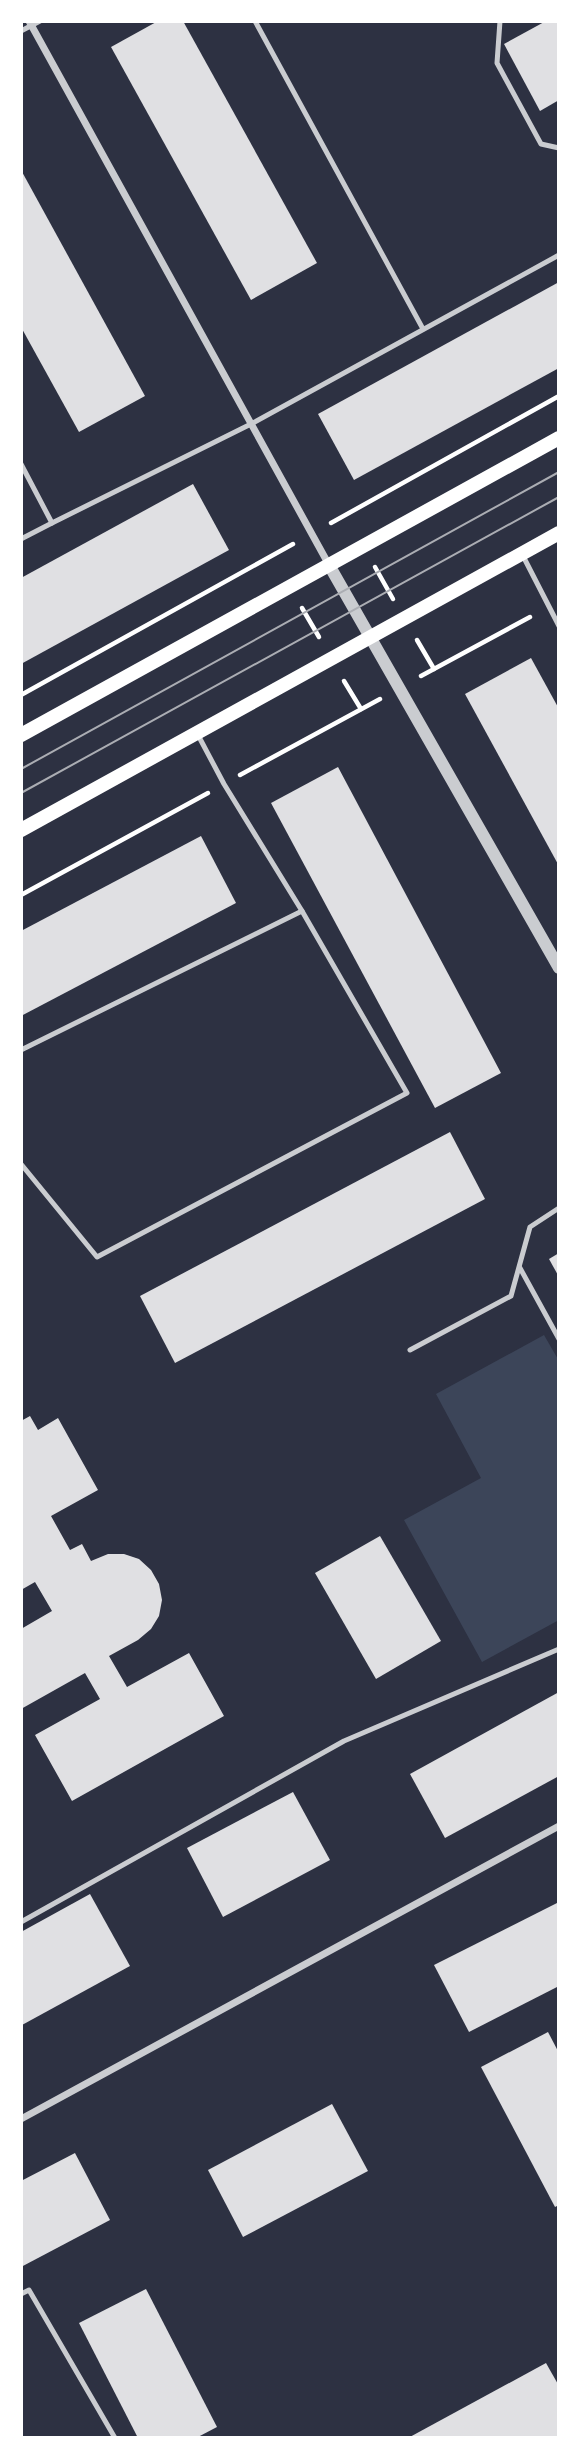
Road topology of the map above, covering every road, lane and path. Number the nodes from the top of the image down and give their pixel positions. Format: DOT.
graph roads {
  1 [pos="40,21"];
  2 [pos="255,21"];
  3 [pos="499,21"];
  4 [pos="31,23"];
  5 [pos="21,30"];
  6 [pos="559,148"];
  7 [pos="559,255"];
  8 [pos="424,329"];
  9 [pos="251,424"];
  10 [pos="559,438"];
  11 [pos="21,464"];
  12 [pos="346,515"];
  13 [pos="52,523"];
  14 [pos="559,533"];
  15 [pos="21,539"];
  16 [pos="364,545"];
  17 [pos="522,553"];
  18 [pos="272,556"];
  19 [pos="329,565"];
  20 [pos="290,587"];
  21 [pos="550,607"];
  22 [pos="404,618"];
  23 [pos="559,626"];
  24 [pos="369,637"];
  25 [pos="331,659"];
  26 [pos="434,669"];
  27 [pos="399,688"];
  28 [pos="360,709"];
  29 [pos="197,732"];
  30 [pos="21,735"];
  31 [pos="224,784"];
  32 [pos="21,830"];
  33 [pos="21,895"];
  34 [pos="302,911"];
  35 [pos="559,968"];
  36 [pos="21,1050"];
  37 [pos="21,1164"];
  38 [pos="559,1209"];
  39 [pos="519,1268"];
  40 [pos="559,1339"];
  41 [pos="410,1350"];
  42 [pos="559,1649"];
  43 [pos="559,1826"];
  44 [pos="21,1923"];
  45 [pos="21,2119"];
  46 [pos="21,2294"];
  47 [pos="115,2438"];
  1 -- 4 [label="lane"];
  2 -- 8 [label="lane"];
  3 -- 6 [label="lane"];
  4 -- 5 [label="lane"];
  4 -- 9 [label="street"];
  7 -- 8 [label="lane"];
  8 -- 9 [label="lane"];
  9 -- 13 [label="lane"];
  9 -- 19 [label="street"];
  10 -- 16 [label="main road"];
  11 -- 13 [label="lane"];
  12 -- 16 [label="path"];
  13 -- 15 [label="lane"];
  14 -- 17 [label="main road"];
  16 -- 19 [label="main road"];
  16 -- 22 [label="path"];
  17 -- 21 [label="lane"];
  17 -- 22 [label="main road"];
  18 -- 20 [label="path"];
  19 -- 20 [label="main road"];
  19 -- 24 [label="street"];
  20 -- 25 [label="path"];
  20 -- 30 [label="main road"];
  21 -- 23 [label="lane"];
  21 -- 26 [label="path"];
  22 -- 24 [label="main road"];
  22 -- 26 [label="path"];
  24 -- 25 [label="main road"];
  24 -- 27 [label="street"];
  25 -- 28 [label="path"];
  25 -- 29 [label="main road"];
  26 -- 27 [label="path"];
  27 -- 28 [label="path"];
  27 -- 35 [label="street"];
  28 -- 31 [label="path"];
  29 -- 31 [label="lane"];
  29 -- 32 [label="main road"];
  31 -- 33 [label="path"];
  31 -- 34 [label="lane"];
  34 -- 36 [label="lane"];
  34 -- 37 [label="lane"];
  38 -- 39 [label="lane"];
  39 -- 40 [label="lane"];
  39 -- 41 [label="lane"];
  42 -- 44 [label="lane"];
  43 -- 45 [label="street"];
  46 -- 47 [label="lane"];
}
